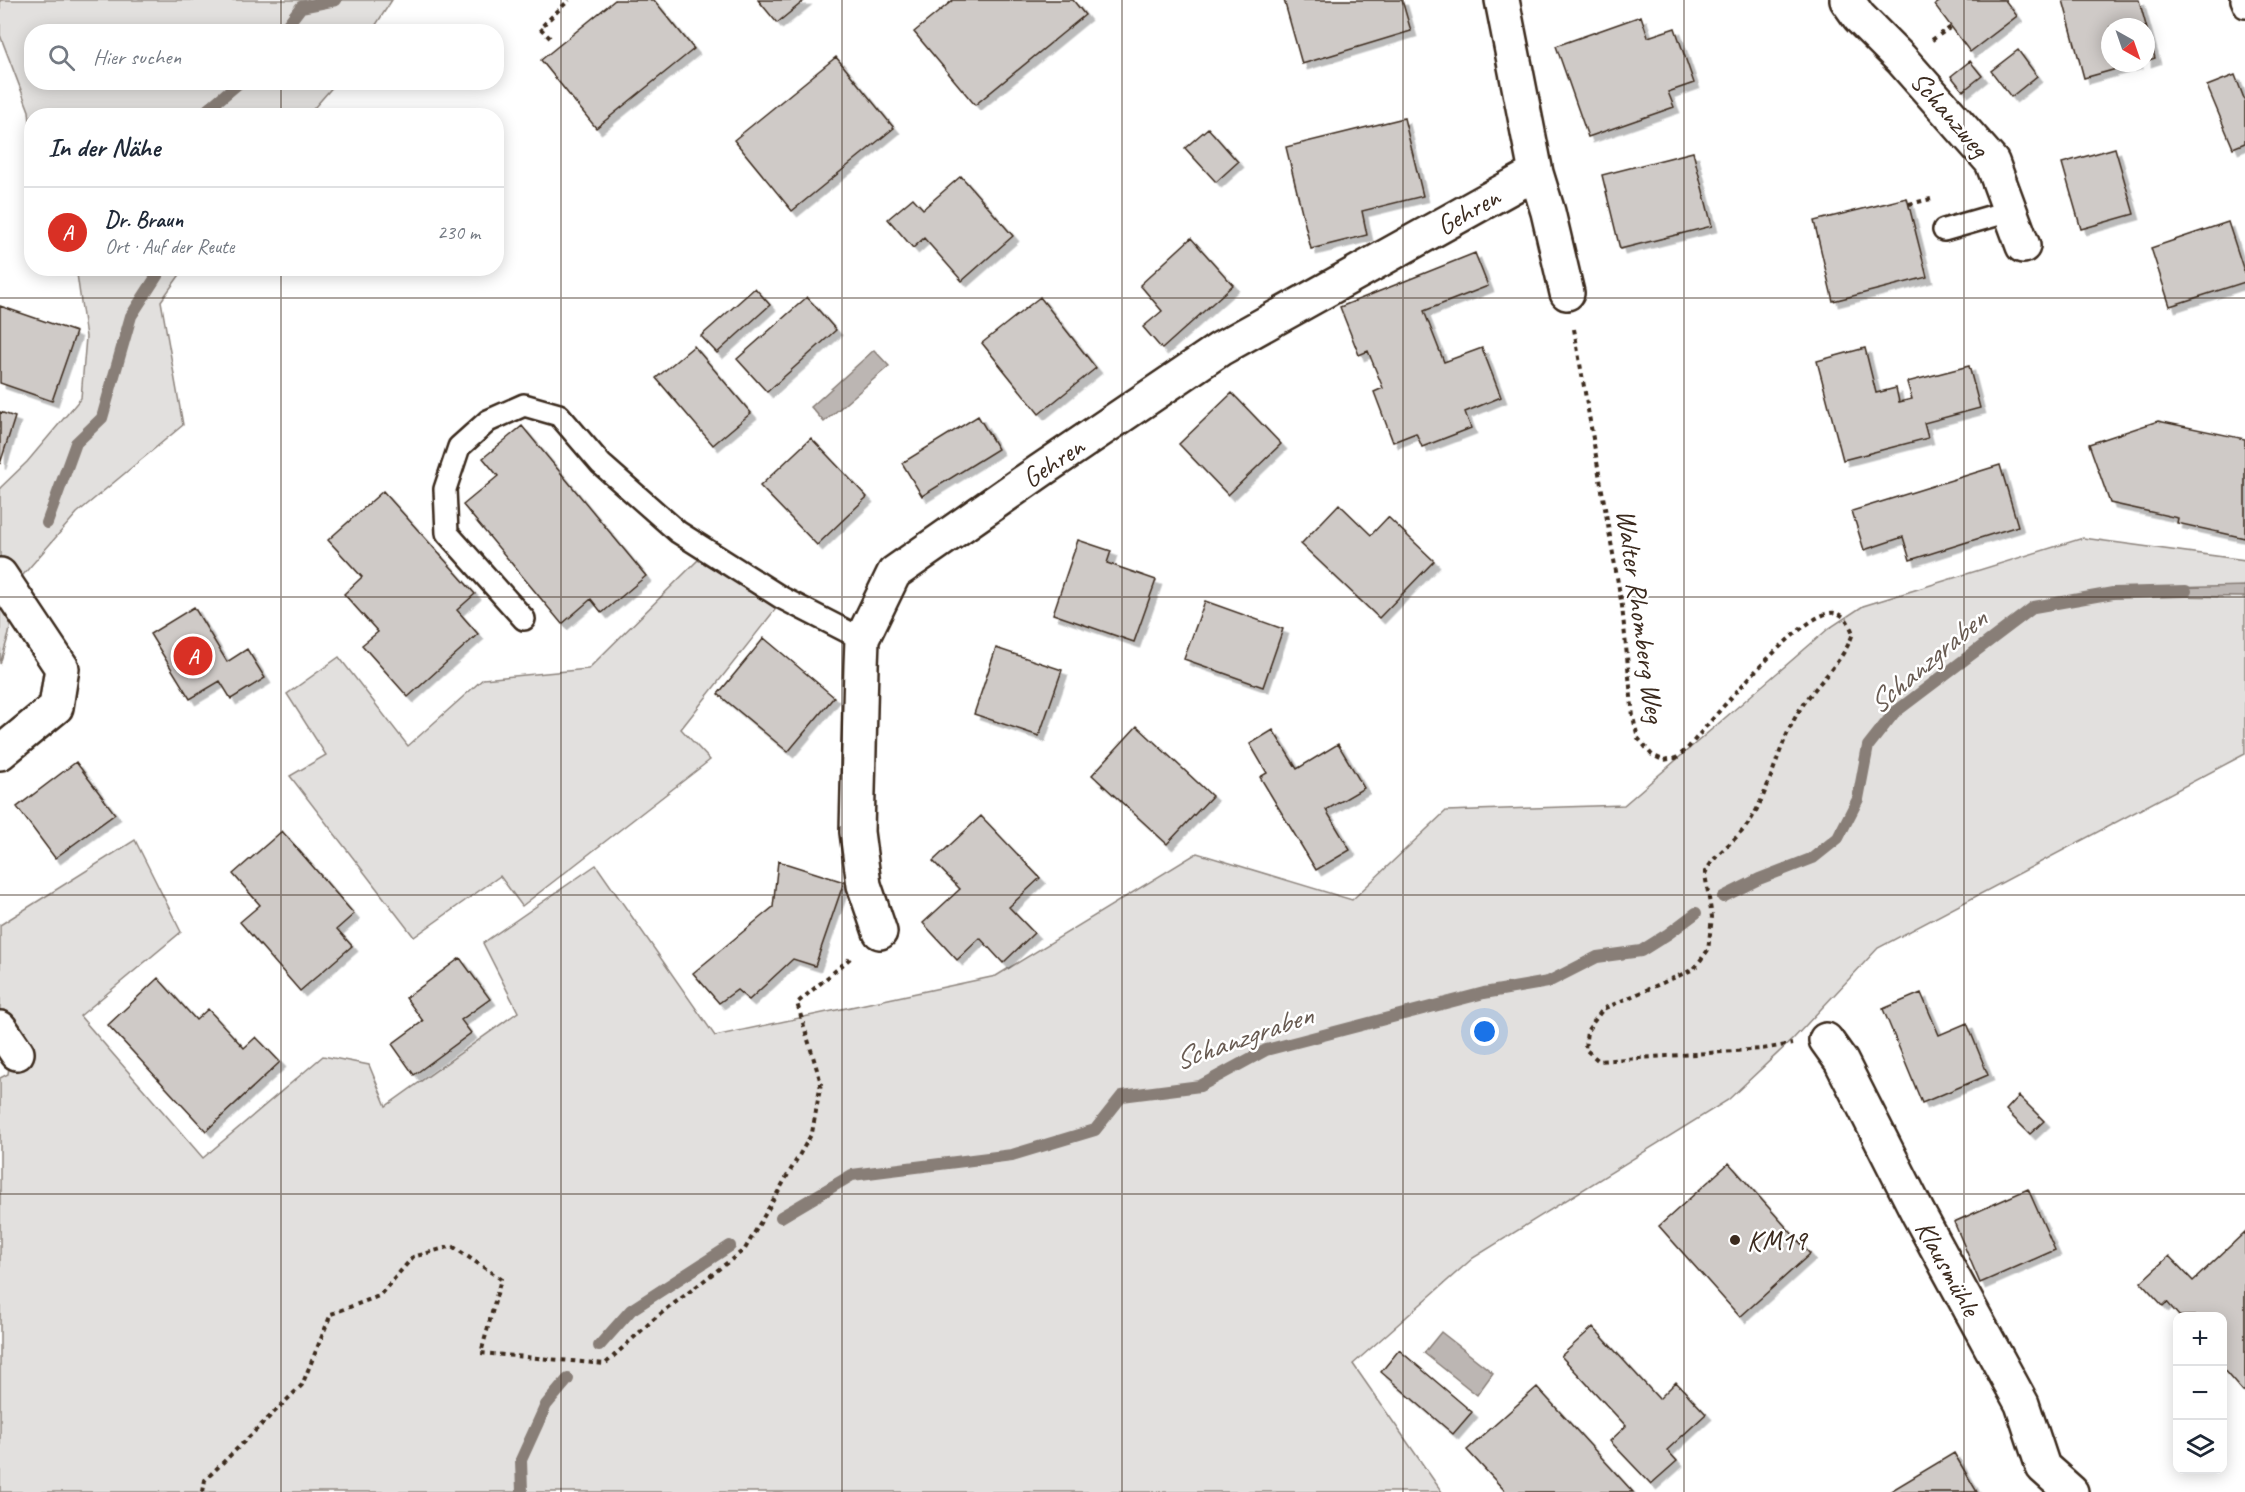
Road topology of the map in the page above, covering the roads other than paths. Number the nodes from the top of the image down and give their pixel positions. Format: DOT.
graph roads {
  1 [pos="1502,0"];
  2 [pos="1847,0"];
  3 [pos="2242,0"];
  4 [pos="2245,7"];
  5 [pos="1536,173"];
  6 [pos="2010,211"];
  7 [pos="1944,230"];
  8 [pos="2023,246"];
  9 [pos="1567,294"];
  10 [pos="0,575"];
  11 [pos="524,619"];
  12 [pos="862,639"];
  13 [pos="0,753"];
  14 [pos="880,932"];
  15 [pos="1826,1040"];
  16 [pos="2071,1492"];
  1 -- 5 [label="street, Gehren"];
  2 -- 6 [label="street, Schanzweg"];
  3 -- 4 [label="lane"];
  5 -- 9 [label="street, Gehren"];
  5 -- 12 [label="street, Gehren"];
  6 -- 7 [label="lane"];
  6 -- 8 [label="street, Schanzweg"];
  10 -- 13 [label="street"];
  11 -- 12 [label="lane"];
  12 -- 14 [label="street, Gehren"];
  15 -- 16 [label="street, Klausmühle"];
}
